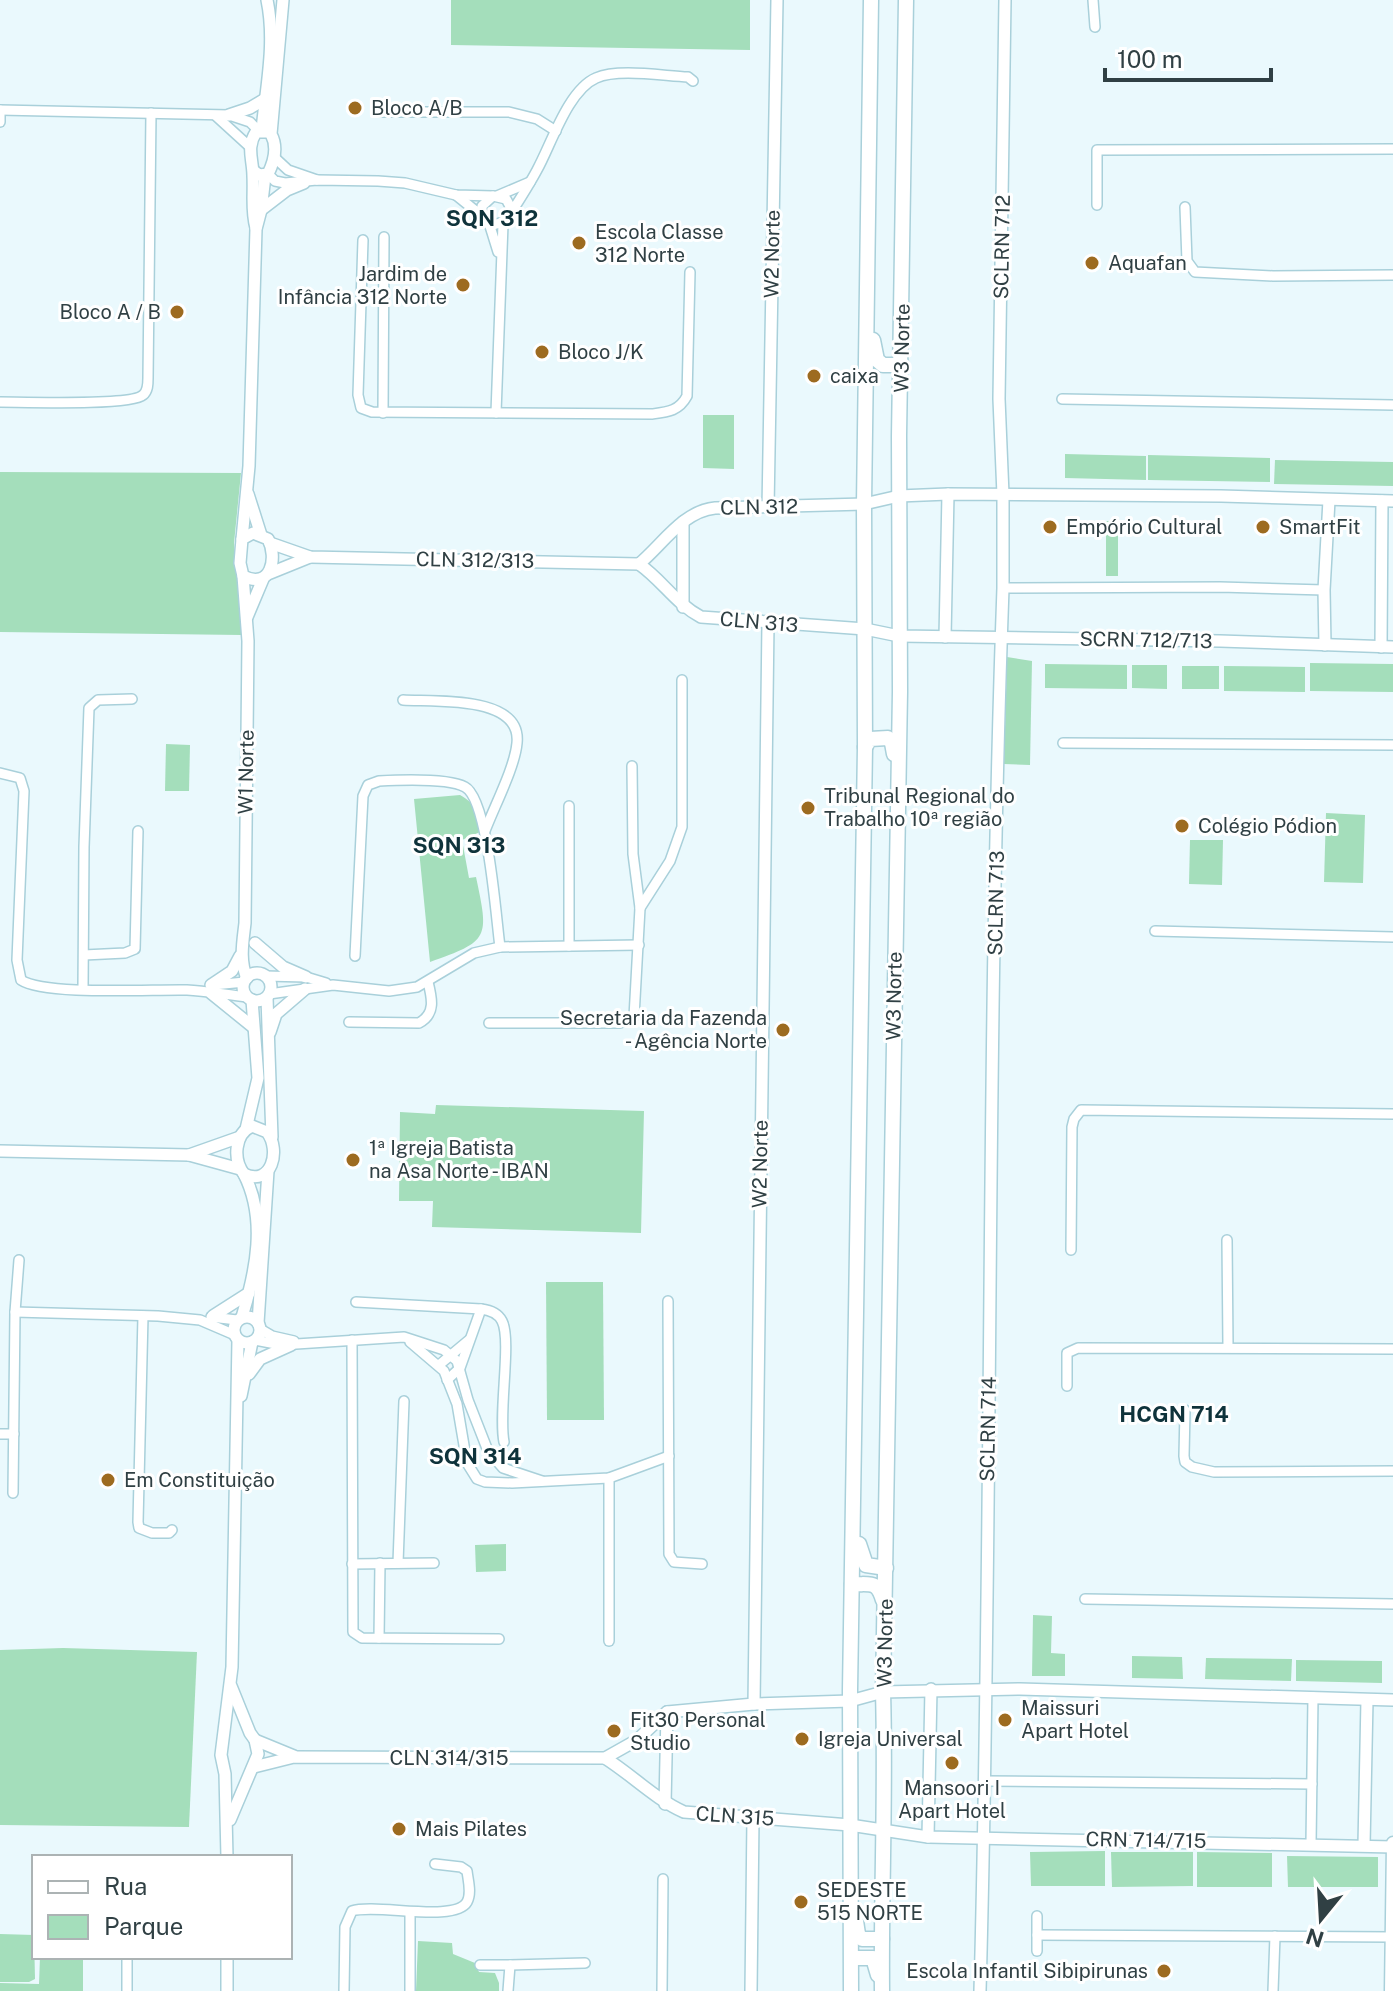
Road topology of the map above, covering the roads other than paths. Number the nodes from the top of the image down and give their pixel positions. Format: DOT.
graph roads {
  1 [pos="267,0"];
  2 [pos="283,0"];
  3 [pos="777,0"];
  4 [pos="871,0"];
  5 [pos="906,0"];
  6 [pos="1005,0"];
  7 [pos="1093,0"];
  8 [pos="1095,27"];
  9 [pos="693,81"];
  10 [pos="265,99"];
  11 [pos="0,110"];
  12 [pos="376,112"];
  13 [pos="151,113"];
  14 [pos="229,115"];
  15 [pos="216,116"];
  16 [pos="0,122"];
  17 [pos="556,131"];
  18 [pos="264,132"];
  19 [pos="250,147"];
  20 [pos="1393,149"];
  21 [pos="274,157"];
  22 [pos="262,174"];
  23 [pos="310,182"];
  24 [pos="530,182"];
  25 [pos="456,195"];
  26 [pos="495,196"];
  27 [pos="1097,205"];
  28 [pos="1185,207"];
  29 [pos="261,210"];
  30 [pos="511,213"];
  31 [pos="486,219"];
  32 [pos="503,224"];
  33 [pos="256,229"];
  34 [pos="384,237"];
  35 [pos="363,240"];
  36 [pos="500,259"];
  37 [pos="690,272"];
  38 [pos="1393,275"];
  39 [pos="868,313"];
  40 [pos="902,365"];
  41 [pos="1062,399"];
  42 [pos="0,402"];
  43 [pos="1393,405"];
  44 [pos="383,413"];
  45 [pos="496,413"];
  46 [pos="247,490"];
  47 [pos="948,494"];
  48 [pos="1003,495"];
  49 [pos="899,496"];
  50 [pos="1329,500"];
  51 [pos="1387,501"];
  52 [pos="864,504"];
  53 [pos="768,508"];
  54 [pos="683,522"];
  55 [pos="242,539"];
  56 [pos="266,539"];
  57 [pos="310,557"];
  58 [pos="639,564"];
  59 [pos="243,576"];
  60 [pos="265,577"];
  61 [pos="1003,588"];
  62 [pos="1324,590"];
  63 [pos="683,607"];
  64 [pos="246,621"];
  65 [pos="768,623"];
  66 [pos="865,629"];
  67 [pos="899,636"];
  68 [pos="945,637"];
  69 [pos="1001,638"];
  70 [pos="1325,645"];
  71 [pos="1387,647"];
  72 [pos="682,680"];
  73 [pos="132,699"];
  74 [pos="403,700"];
  75 [pos="1063,743"];
  76 [pos="1393,745"];
  77 [pos="865,747"];
  78 [pos="632,766"];
  79 [pos="0,773"];
  80 [pos="898,790"];
  81 [pos="569,806"];
  82 [pos="138,831"];
  83 [pos="485,831"];
  84 [pos="640,908"];
  85 [pos="1155,931"];
  86 [pos="1393,937"];
  87 [pos="249,943"];
  88 [pos="639,945"];
  89 [pos="569,946"];
  90 [pos="500,947"];
  91 [pos="84,955"];
  92 [pos="355,956"];
  93 [pos="264,975"];
  94 [pos="246,980"];
  95 [pos="428,982"];
  96 [pos="306,983"];
  97 [pos="83,989"];
  98 [pos="209,990"];
  99 [pos="268,996"];
  100 [pos="250,998"];
  101 [pos="349,1022"];
  102 [pos="489,1023"];
  103 [pos="253,1027"];
  104 [pos="268,1045"];
  105 [pos="1393,1114"];
  106 [pos="243,1133"];
  107 [pos="272,1138"];
  108 [pos="0,1151"];
  109 [pos="189,1155"];
  110 [pos="991,1168"];
  111 [pos="268,1171"];
  112 [pos="242,1172"];
  113 [pos="1227,1240"];
  114 [pos="1071,1250"];
  115 [pos="19,1260"];
  116 [pos="249,1293"];
  117 [pos="668,1301"];
  118 [pos="356,1302"];
  119 [pos="481,1309"];
  120 [pos="15,1312"];
  121 [pos="143,1316"];
  122 [pos="213,1316"];
  123 [pos="240,1319"];
  124 [pos="200,1320"];
  125 [pos="256,1334"];
  126 [pos="404,1337"];
  127 [pos="236,1338"];
  128 [pos="352,1340"];
  129 [pos="469,1340"];
  130 [pos="296,1344"];
  131 [pos="1228,1346"];
  132 [pos="1393,1349"];
  133 [pos="451,1354"];
  134 [pos="439,1365"];
  135 [pos="460,1368"];
  136 [pos="447,1380"];
  137 [pos="245,1382"];
  138 [pos="1067,1386"];
  139 [pos="468,1400"];
  140 [pos="404,1401"];
  141 [pos="457,1404"];
  142 [pos="238,1405"];
  143 [pos="1185,1410"];
  144 [pos="0,1434"];
  145 [pos="14,1434"];
  146 [pos="504,1442"];
  147 [pos="669,1456"];
  148 [pos="503,1468"];
  149 [pos="1393,1471"];
  150 [pos="609,1478"];
  151 [pos="542,1481"];
  152 [pos="496,1483"];
  153 [pos="13,1493"];
  154 [pos="854,1512"];
  155 [pos="172,1530"];
  156 [pos="380,1563"];
  157 [pos="398,1563"];
  158 [pos="434,1563"];
  159 [pos="352,1564"];
  160 [pos="702,1564"];
  161 [pos="886,1568"];
  162 [pos="852,1584"];
  163 [pos="1085,1599"];
  164 [pos="1393,1604"];
  165 [pos="886,1612"];
  166 [pos="379,1638"];
  167 [pos="499,1639"];
  168 [pos="609,1641"];
  169 [pos="231,1685"];
  170 [pos="931,1689"];
  171 [pos="985,1689"];
  172 [pos="883,1692"];
  173 [pos="1313,1697"];
  174 [pos="1367,1700"];
  175 [pos="1393,1700"];
  176 [pos="850,1701"];
  177 [pos="754,1704"];
  178 [pos="667,1712"];
  179 [pos="252,1736"];
  180 [pos="223,1742"];
  181 [pos="294,1757"];
  182 [pos="605,1758"];
  183 [pos="250,1772"];
  184 [pos="225,1774"];
  185 [pos="985,1781"];
  186 [pos="1312,1784"];
  187 [pos="665,1804"];
  188 [pos="753,1818"];
  189 [pos="850,1825"];
  190 [pos="227,1828"];
  191 [pos="882,1831"];
  192 [pos="928,1837"];
  193 [pos="982,1839"];
  194 [pos="1311,1844"];
  195 [pos="1364,1845"];
  196 [pos="1393,1845"];
  197 [pos="227,1855"];
  198 [pos="435,1864"];
  199 [pos="663,1879"];
  200 [pos="849,1886"];
  201 [pos="410,1912"];
  202 [pos="1037,1916"];
  203 [pos="1037,1935"];
  204 [pos="1275,1936"];
  205 [pos="1392,1937"];
  206 [pos="882,1939"];
  207 [pos="1037,1951"];
  208 [pos="852,1958"];
  209 [pos="127,1959"];
  210 [pos="227,1959"];
  211 [pos="585,1963"];
  212 [pos="480,1965"];
  213 [pos="510,1965"];
  214 [pos="127,1991"];
  215 [pos="227,1991"];
  216 [pos="344,1991"];
  217 [pos="410,1991"];
  218 [pos="508,1991"];
  219 [pos="662,1991"];
  220 [pos="751,1991"];
  221 [pos="851,1991"];
  222 [pos="882,1991"];
  223 [pos="980,1991"];
  224 [pos="1273,1991"];
  225 [pos="1391,1991"];
  1 -- 10 [label="street"];
  2 -- 18 [label="street"];
  3 -- 53 [label="street, W2 Norte"];
  4 -- 39 [label="main road, W3 Norte"];
  5 -- 40 [label="main road, W3 Norte"];
  6 -- 48 [label="street, SCLRN 712"];
  7 -- 8 [label="street"];
  9 -- 17 [label="street"];
  10 -- 14 [label="street"];
  10 -- 18 [label="street"];
  11 -- 13 [label="street"];
  11 -- 16 [label="street"];
  12 -- 17 [label="street"];
  13 -- 15 [label="street"];
  13 -- 42 [label="street"];
  14 -- 15 [label="street"];
  14 -- 18 [label="street"];
  15 -- 19 [label="street"];
  17 -- 24 [label="street"];
  18 -- 19 [label="street"];
  18 -- 21 [label="street"];
  19 -- 22 [label="street"];
  20 -- 27 [label="street"];
  21 -- 22 [label="street"];
  21 -- 23 [label="street"];
  22 -- 23 [label="street"];
  22 -- 29 [label="street"];
  22 -- 33 [label="street"];
  23 -- 25 [label="street"];
  23 -- 29 [label="street"];
  24 -- 26 [label="street"];
  24 -- 30 [label="street"];
  25 -- 26 [label="street"];
  25 -- 31 [label="street"];
  26 -- 30 [label="street"];
  26 -- 31 [label="street"];
  28 -- 38 [label="street"];
  29 -- 33 [label="street"];
  30 -- 32 [label="street"];
  31 -- 32 [label="street"];
  31 -- 36 [label="street"];
  32 -- 36 [label="street"];
  33 -- 46 [label="street"];
  34 -- 44 [label="street"];
  35 -- 44 [label="street"];
  36 -- 45 [label="street"];
  37 -- 45 [label="street"];
  39 -- 40 [label="main road"];
  39 -- 52 [label="main road, W3 Norte"];
  40 -- 49 [label="main road, W3 Norte"];
  41 -- 43 [label="street"];
  44 -- 45 [label="street"];
  46 -- 55 [label="street"];
  46 -- 56 [label="street"];
  47 -- 48 [label="street"];
  47 -- 49 [label="street"];
  47 -- 68 [label="street"];
  48 -- 50 [label="street"];
  48 -- 61 [label="street, SCLRN 712"];
  49 -- 52 [label="street, CLN 312"];
  49 -- 67 [label="main road, W3 Norte"];
  50 -- 51 [label="street"];
  50 -- 62 [label="street"];
  51 -- 71 [label="street"];
  52 -- 53 [label="street, CLN 312"];
  52 -- 66 [label="main road, W3 Norte"];
  53 -- 54 [label="street, CLN 312"];
  54 -- 58 [label="street, CLN 312"];
  54 -- 63 [label="street"];
  55 -- 56 [label="street"];
  55 -- 59 [label="street"];
  56 -- 57 [label="street, CLN 312/313"];
  56 -- 60 [label="street"];
  57 -- 58 [label="street, CLN 312/313"];
  57 -- 60 [label="street, CLN 312/313"];
  58 -- 63 [label="street"];
  59 -- 60 [label="street"];
  59 -- 64 [label="street, W1 Norte"];
  60 -- 64 [label="street, W1 Norte"];
  61 -- 62 [label="street"];
  61 -- 69 [label="street, SCLRN 713"];
  62 -- 70 [label="street"];
  63 -- 65 [label="street, CLN 313"];
  64 -- 87 [label="street, W1 Norte"];
  65 -- 66 [label="street, CLN 313"];
  65 -- 177 [label="street, W2 Norte"];
  66 -- 67 [label="street, CLN 313"];
  66 -- 77 [label="main road, W3 Norte"];
  67 -- 68 [label="street, SCRN 712/713"];
  67 -- 80 [label="main road, W3 Norte"];
  68 -- 69 [label="street, SCRN 712/713"];
  69 -- 70 [label="street, SCRN 712/713"];
  69 -- 110 [label="street, SCLRN 713"];
  70 -- 71 [label="street, SCRN 712/713"];
  72 -- 84 [label="street"];
  73 -- 91 [label="street"];
  74 -- 83 [label="street"];
  75 -- 76 [label="street"];
  77 -- 80 [label="main road"];
  77 -- 154 [label="main road, W3 Norte"];
  78 -- 84 [label="street"];
  79 -- 97 [label="street"];
  80 -- 161 [label="main road, W3 Norte"];
  81 -- 89 [label="street"];
  82 -- 91 [label="street"];
  83 -- 90 [label="street"];
  83 -- 92 [label="street"];
  84 -- 88 [label="street"];
  85 -- 86 [label="street"];
  87 -- 93 [label="street, W1 Norte"];
  87 -- 94 [label="street, W1 Norte"];
  87 -- 96 [label="street"];
  87 -- 98 [label="street"];
  88 -- 89 [label="street"];
  88 -- 102 [label="street"];
  89 -- 90 [label="street"];
  90 -- 95 [label="street"];
  91 -- 97 [label="street"];
  93 -- 94 [label="street"];
  93 -- 96 [label="street"];
  93 -- 99 [label="street"];
  94 -- 98 [label="street"];
  94 -- 100 [label="street"];
  95 -- 96 [label="street"];
  95 -- 101 [label="street"];
  96 -- 99 [label="street"];
  96 -- 104 [label="street"];
  97 -- 98 [label="street"];
  98 -- 100 [label="street"];
  98 -- 103 [label="street"];
  99 -- 100 [label="street"];
  99 -- 104 [label="street"];
  100 -- 103 [label="street"];
  103 -- 106 [label="street"];
  104 -- 107 [label="street"];
  105 -- 114 [label="street"];
  106 -- 107 [label="street"];
  106 -- 109 [label="street"];
  106 -- 112 [label="street"];
  107 -- 111 [label="street"];
  108 -- 109 [label="street"];
  109 -- 112 [label="street"];
  110 -- 171 [label="street, SCLRN 714"];
  111 -- 112 [label="street"];
  111 -- 125 [label="street"];
  112 -- 116 [label="street"];
  113 -- 131 [label="street"];
  115 -- 120 [label="street"];
  116 -- 122 [label="street"];
  116 -- 123 [label="street"];
  117 -- 147 [label="street"];
  118 -- 119 [label="street"];
  119 -- 129 [label="street"];
  119 -- 146 [label="street"];
  120 -- 121 [label="street"];
  120 -- 145 [label="street"];
  121 -- 124 [label="street"];
  121 -- 155 [label="street"];
  122 -- 123 [label="street"];
  122 -- 124 [label="street"];
  123 -- 125 [label="street"];
  123 -- 127 [label="street"];
  124 -- 127 [label="street"];
  125 -- 127 [label="street"];
  125 -- 130 [label="street"];
  125 -- 137 [label="street"];
  126 -- 128 [label="street"];
  126 -- 133 [label="street"];
  126 -- 134 [label="street"];
  127 -- 142 [label="street"];
  128 -- 130 [label="street"];
  128 -- 159 [label="street"];
  129 -- 133 [label="street"];
  129 -- 135 [label="street"];
  130 -- 137 [label="street"];
  131 -- 132 [label="street"];
  131 -- 138 [label="street"];
  133 -- 134 [label="street"];
  133 -- 135 [label="street"];
  134 -- 136 [label="street"];
  135 -- 136 [label="street"];
  135 -- 139 [label="street"];
  136 -- 141 [label="street"];
  137 -- 142 [label="street"];
  139 -- 141 [label="street"];
  139 -- 148 [label="street"];
  140 -- 157 [label="street"];
  141 -- 152 [label="street"];
  142 -- 169 [label="street"];
  143 -- 149 [label="street"];
  144 -- 145 [label="street"];
  145 -- 153 [label="street"];
  147 -- 150 [label="street"];
  147 -- 160 [label="street"];
  148 -- 151 [label="street"];
  148 -- 152 [label="street"];
  150 -- 151 [label="street"];
  150 -- 168 [label="street"];
  151 -- 152 [label="street"];
  154 -- 161 [label="main road"];
  154 -- 162 [label="main road, W3 Norte"];
  156 -- 157 [label="street"];
  156 -- 159 [label="street"];
  156 -- 166 [label="street"];
  157 -- 158 [label="street"];
  159 -- 166 [label="street"];
  161 -- 165 [label="main road, W3 Norte"];
  162 -- 165 [label="main road"];
  162 -- 176 [label="main road, W3 Norte"];
  163 -- 164 [label="street"];
  165 -- 172 [label="main road, W3 Norte"];
  166 -- 167 [label="street"];
  169 -- 179 [label="street"];
  169 -- 180 [label="street"];
  170 -- 171 [label="street"];
  170 -- 172 [label="street"];
  170 -- 192 [label="street"];
  171 -- 173 [label="street"];
  171 -- 185 [label="street"];
  172 -- 176 [label="street"];
  172 -- 191 [label="main road, W3 Norte"];
  173 -- 174 [label="street"];
  173 -- 186 [label="street"];
  174 -- 175 [label="street"];
  174 -- 195 [label="street"];
  176 -- 177 [label="street"];
  176 -- 189 [label="main road, W3 Norte"];
  177 -- 178 [label="street"];
  178 -- 182 [label="street"];
  178 -- 187 [label="street"];
  179 -- 180 [label="street"];
  179 -- 181 [label="street, CLN 314/315"];
  179 -- 183 [label="street"];
  180 -- 184 [label="street"];
  181 -- 182 [label="street, CLN 314/315"];
  181 -- 183 [label="street, CLN 314/315"];
  182 -- 187 [label="street, CLN 315"];
  183 -- 184 [label="street"];
  183 -- 190 [label="street"];
  184 -- 190 [label="street"];
  185 -- 186 [label="street"];
  185 -- 193 [label="street"];
  186 -- 194 [label="street"];
  187 -- 188 [label="street, CLN 315"];
  188 -- 189 [label="street, CLN 315"];
  188 -- 220 [label="street"];
  189 -- 191 [label="street, CLN 315"];
  189 -- 200 [label="main road, W3 Norte"];
  190 -- 197 [label="street"];
  191 -- 192 [label="street, CRN 714/715"];
  191 -- 206 [label="main road, W3 Norte"];
  192 -- 193 [label="street, CRN 714/715"];
  193 -- 194 [label="street, CRN 714/715"];
  193 -- 223 [label="street"];
  194 -- 195 [label="street, CRN 714/715"];
  195 -- 196 [label="street, CRN 714/715"];
  196 -- 205 [label="main road"];
  198 -- 201 [label="street"];
  199 -- 219 [label="street"];
  200 -- 206 [label="main road"];
  200 -- 208 [label="main road, W3 Norte"];
  201 -- 216 [label="street"];
  201 -- 217 [label="street"];
  202 -- 203 [label="street"];
  203 -- 204 [label="street"];
  203 -- 207 [label="street"];
  204 -- 205 [label="street"];
  204 -- 224 [label="street"];
  205 -- 225 [label="main road"];
  206 -- 222 [label="main road, W3 Norte"];
  208 -- 221 [label="main road, W3 Norte"];
  208 -- 222 [label="main road"];
  209 -- 214 [label="street"];
  210 -- 215 [label="street"];
  211 -- 213 [label="street"];
  212 -- 213 [label="street"];
  213 -- 218 [label="street"];
}
